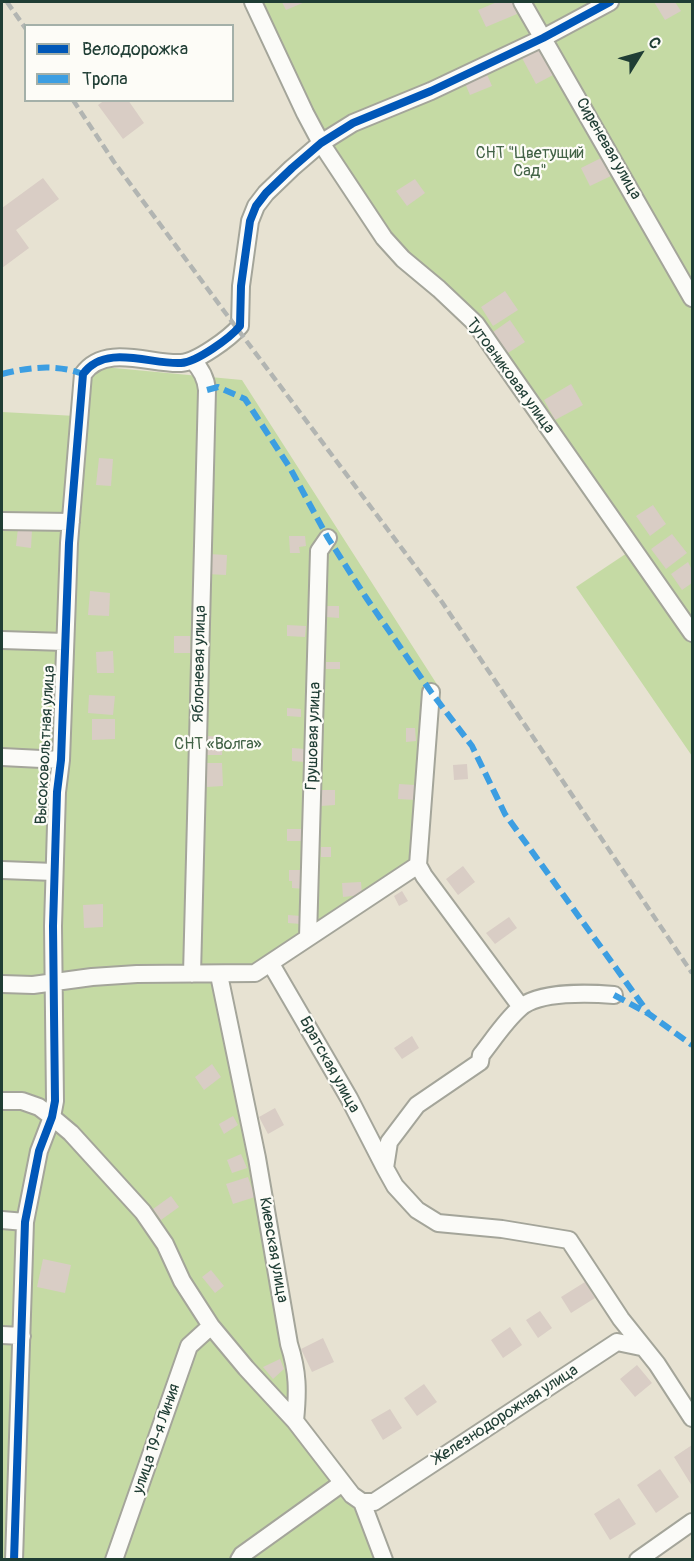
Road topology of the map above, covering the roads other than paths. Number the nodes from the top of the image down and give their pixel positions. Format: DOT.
graph roads {
  1 [pos="253,2"];
  2 [pos="522,2"];
  3 [pos="610,2"];
  4 [pos="543,38"];
  5 [pos="321,143"];
  6 [pos="693,298"];
  7 [pos="193,361"];
  8 [pos="2,521"];
  9 [pos="71,522"];
  10 [pos="328,538"];
  11 [pos="693,633"];
  12 [pos="2,640"];
  13 [pos="65,642"];
  14 [pos="431,692"];
  15 [pos="2,757"];
  16 [pos="61,759"];
  17 [pos="418,865"];
  18 [pos="2,870"];
  19 [pos="54,872"];
  20 [pos="308,938"];
  21 [pos="271,964"];
  22 [pos="192,974"];
  23 [pos="219,975"];
  24 [pos="52,981"];
  25 [pos="2,984"];
  26 [pos="614,994"];
  27 [pos="521,1007"];
  28 [pos="2,1101"];
  29 [pos="52,1117"];
  30 [pos="385,1168"];
  31 [pos="2,1220"];
  32 [pos="25,1222"];
  33 [pos="211,1326"];
  34 [pos="2,1335"];
  35 [pos="22,1336"];
  36 [pos="641,1347"];
  37 [pos="693,1418"];
  38 [pos="295,1421"];
  39 [pos="9,1451"];
  40 [pos="341,1484"];
  41 [pos="368,1502"];
  42 [pos="693,1522"];
  43 [pos="14,1560"];
  44 [pos="114,1560"];
  45 [pos="239,1560"];
  46 [pos="384,1560"];
  47 [pos="638,1560"];
  1 -- 5 [label="street, Тутовниковая улица"];
  2 -- 4 [label="street, Сиреневая улица"];
  3 -- 4 [label="street"];
  4 -- 5 [label="street"];
  4 -- 6 [label="street, Сиреневая улица"];
  5 -- 7 [label="street"];
  5 -- 11 [label="street, Тутовниковая улица"];
  7 -- 9 [label="street, Высоковольтная улица"];
  7 -- 22 [label="street, Яблоневая улица"];
  8 -- 9 [label="street"];
  9 -- 13 [label="street, Высоковольтная улица"];
  10 -- 20 [label="street, Грушовая улица"];
  12 -- 13 [label="street"];
  13 -- 16 [label="street, Высоковольтная улица"];
  14 -- 17 [label="street"];
  15 -- 16 [label="street"];
  16 -- 19 [label="street, Высоковольтная улица"];
  17 -- 20 [label="street"];
  17 -- 27 [label="street"];
  18 -- 19 [label="street"];
  19 -- 24 [label="street, Высоковольтная улица"];
  20 -- 21 [label="street"];
  21 -- 23 [label="street"];
  21 -- 30 [label="street, Братская улица"];
  22 -- 23 [label="street"];
  22 -- 24 [label="street"];
  23 -- 38 [label="street, Киевская улица"];
  24 -- 25 [label="street"];
  24 -- 29 [label="street, Высоковольтная улица"];
  26 -- 27 [label="street"];
  27 -- 30 [label="street"];
  28 -- 29 [label="street"];
  29 -- 32 [label="street, Высоковольтная улица"];
  29 -- 33 [label="street"];
  30 -- 36 [label="street, Братская улица"];
  31 -- 32 [label="street"];
  32 -- 35 [label="street, Высоковольтная улица"];
  33 -- 38 [label="street"];
  33 -- 44 [label="street, улица 19-я Линия"];
  34 -- 35 [label="street"];
  35 -- 39 [label="street, Высоковольтная улица"];
  36 -- 37 [label="street"];
  36 -- 41 [label="street, Железнодорожная улица"];
  38 -- 40 [label="street"];
  39 -- 43 [label="street, Высоковольтная улица"];
  40 -- 41 [label="street"];
  40 -- 45 [label="street"];
  41 -- 46 [label="street"];
  42 -- 47 [label="street"];
}
